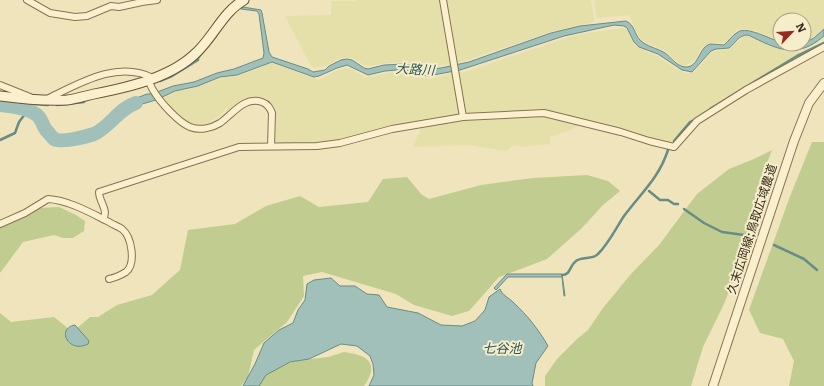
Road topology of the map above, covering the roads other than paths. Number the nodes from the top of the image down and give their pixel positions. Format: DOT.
graph roads {
  1 [pos="27,0"];
  2 [pos="157,0"];
  3 [pos="443,0"];
  4 [pos="241,1"];
  5 [pos="110,3"];
  6 [pos="824,47"];
  7 [pos="150,79"];
  8 [pos="824,83"];
  9 [pos="0,85"];
  10 [pos="0,96"];
  11 [pos="41,99"];
  12 [pos="463,117"];
  13 [pos="271,146"];
  14 [pos="103,219"];
  15 [pos="0,224"];
  16 [pos="109,279"];
  17 [pos="712,386"];
  1 -- 5 [label="street"];
  2 -- 5 [label="street"];
  3 -- 12 [label="street"];
  4 -- 7 [label="main road"];
  6 -- 12 [label="street"];
  7 -- 11 [label="main road"];
  7 -- 11 [label="street"];
  7 -- 13 [label="street"];
  8 -- 17 [label="street, 久末広岡線;鳥取広域農道"];
  9 -- 11 [label="street"];
  10 -- 11 [label="main road"];
  12 -- 13 [label="street"];
  13 -- 14 [label="street"];
  14 -- 15 [label="street"];
  14 -- 16 [label="street"];
}
